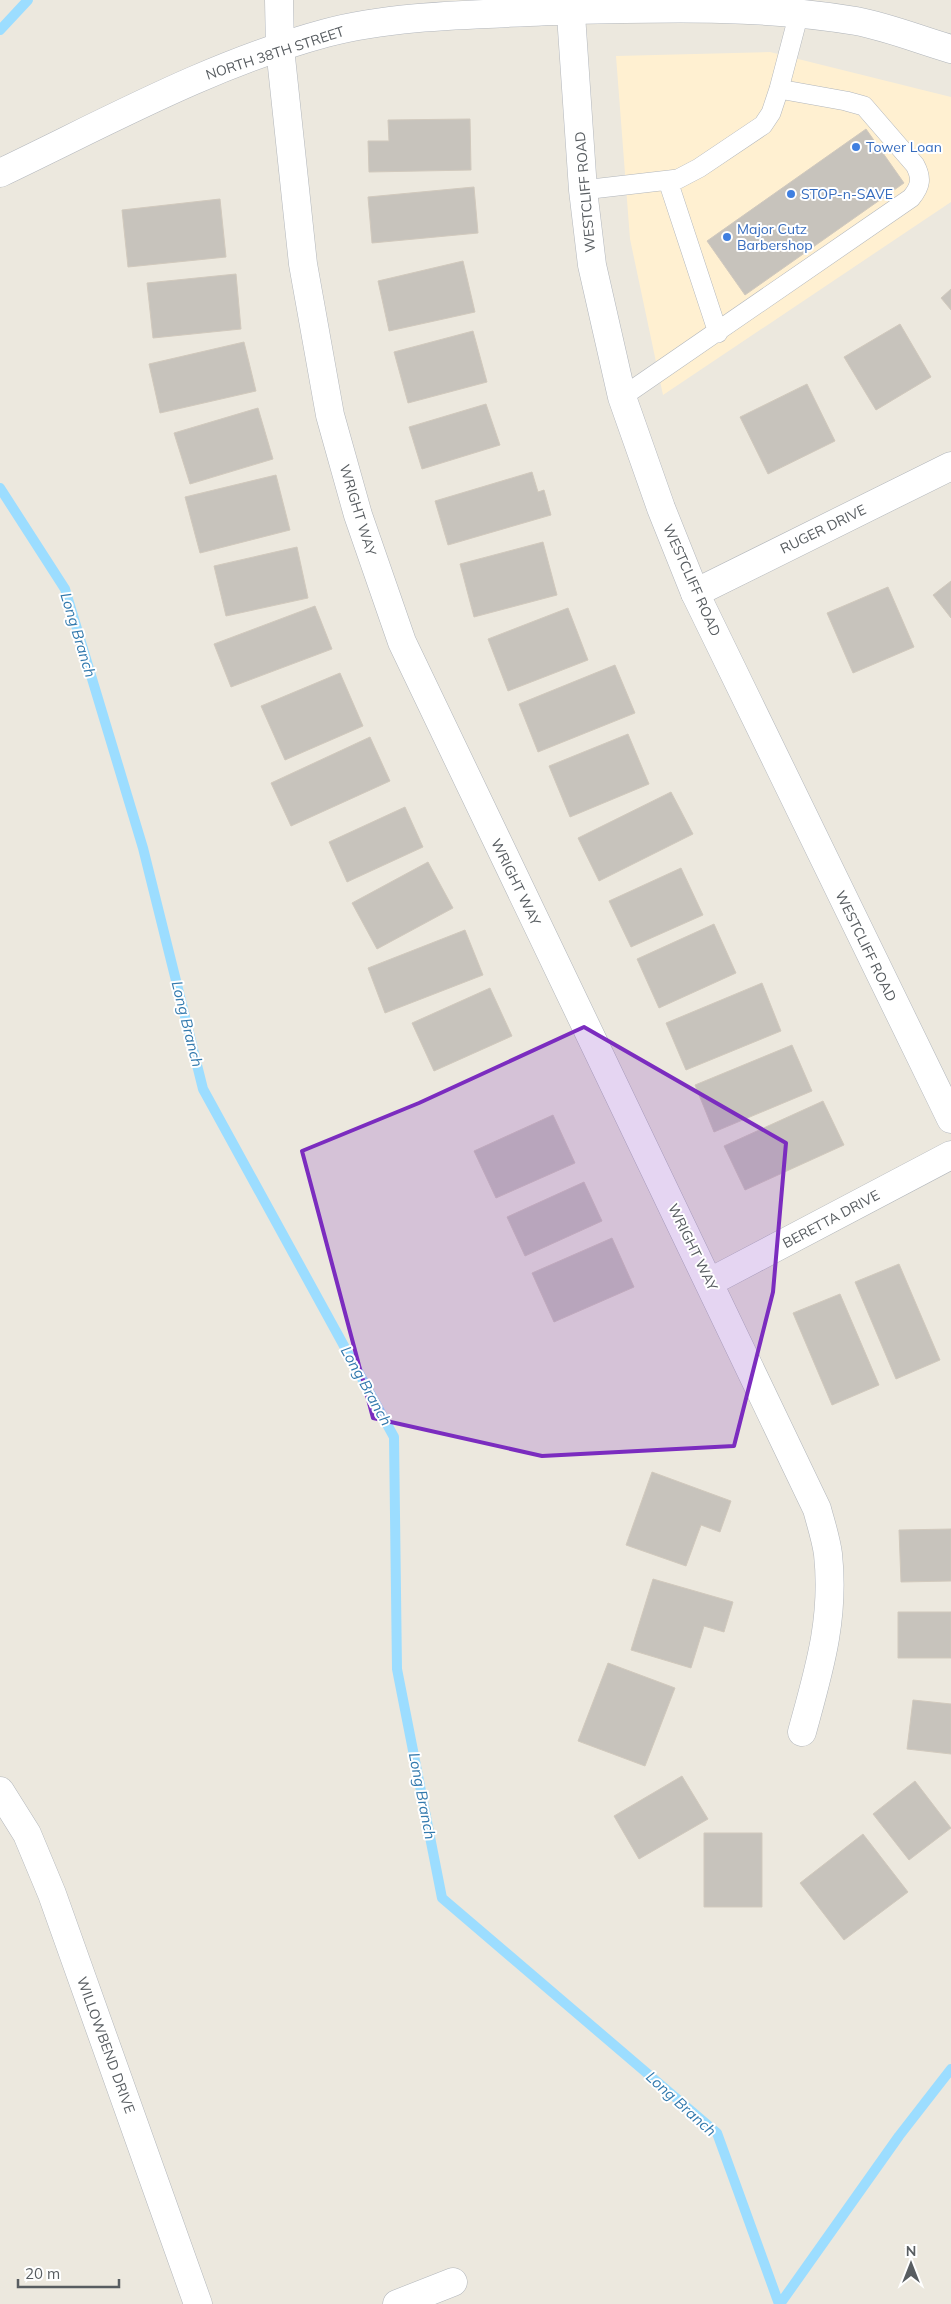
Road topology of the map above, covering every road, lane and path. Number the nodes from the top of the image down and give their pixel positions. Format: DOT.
graph roads {
  1 [pos="279,0"];
  2 [pos="570,5"];
  3 [pos="799,13"];
  4 [pos="280,48"];
  5 [pos="951,49"];
  6 [pos="780,89"];
  7 [pos="0,173"];
  8 [pos="668,181"];
  9 [pos="583,190"];
  10 [pos="718,332"];
  11 [pos="622,397"];
  12 [pos="951,466"];
  13 [pos="694,592"];
  14 [pos="948,1104"];
  15 [pos="951,1155"];
  16 [pos="710,1282"];
  17 [pos="802,1732"];
  18 [pos="0,1792"];
  19 [pos="453,2282"];
  20 [pos="198,2304"];
  21 [pos="397,2304"];
  1 -- 4 [label="street, WRIGHT WAY"];
  2 -- 3 [label="street, NORTH 38TH STREET"];
  2 -- 4 [label="street, NORTH 38TH STREET"];
  2 -- 9 [label="street, WESTCLIFF ROAD"];
  3 -- 5 [label="street, NORTH 38TH STREET"];
  3 -- 6 [label="lane"];
  4 -- 7 [label="street, NORTH 38TH STREET"];
  4 -- 16 [label="street, WRIGHT WAY"];
  6 -- 8 [label="lane"];
  6 -- 10 [label="lane"];
  8 -- 9 [label="lane"];
  8 -- 10 [label="lane"];
  9 -- 11 [label="street, WESTCLIFF ROAD"];
  10 -- 11 [label="lane"];
  11 -- 13 [label="street, WESTCLIFF ROAD"];
  12 -- 13 [label="street, RUGER DRIVE"];
  13 -- 14 [label="street, WESTCLIFF ROAD"];
  15 -- 16 [label="street, BERETTA DRIVE"];
  16 -- 17 [label="street, WRIGHT WAY"];
  18 -- 20 [label="street, WILLOWBEND DRIVE"];
  19 -- 21 [label="street"];
}
